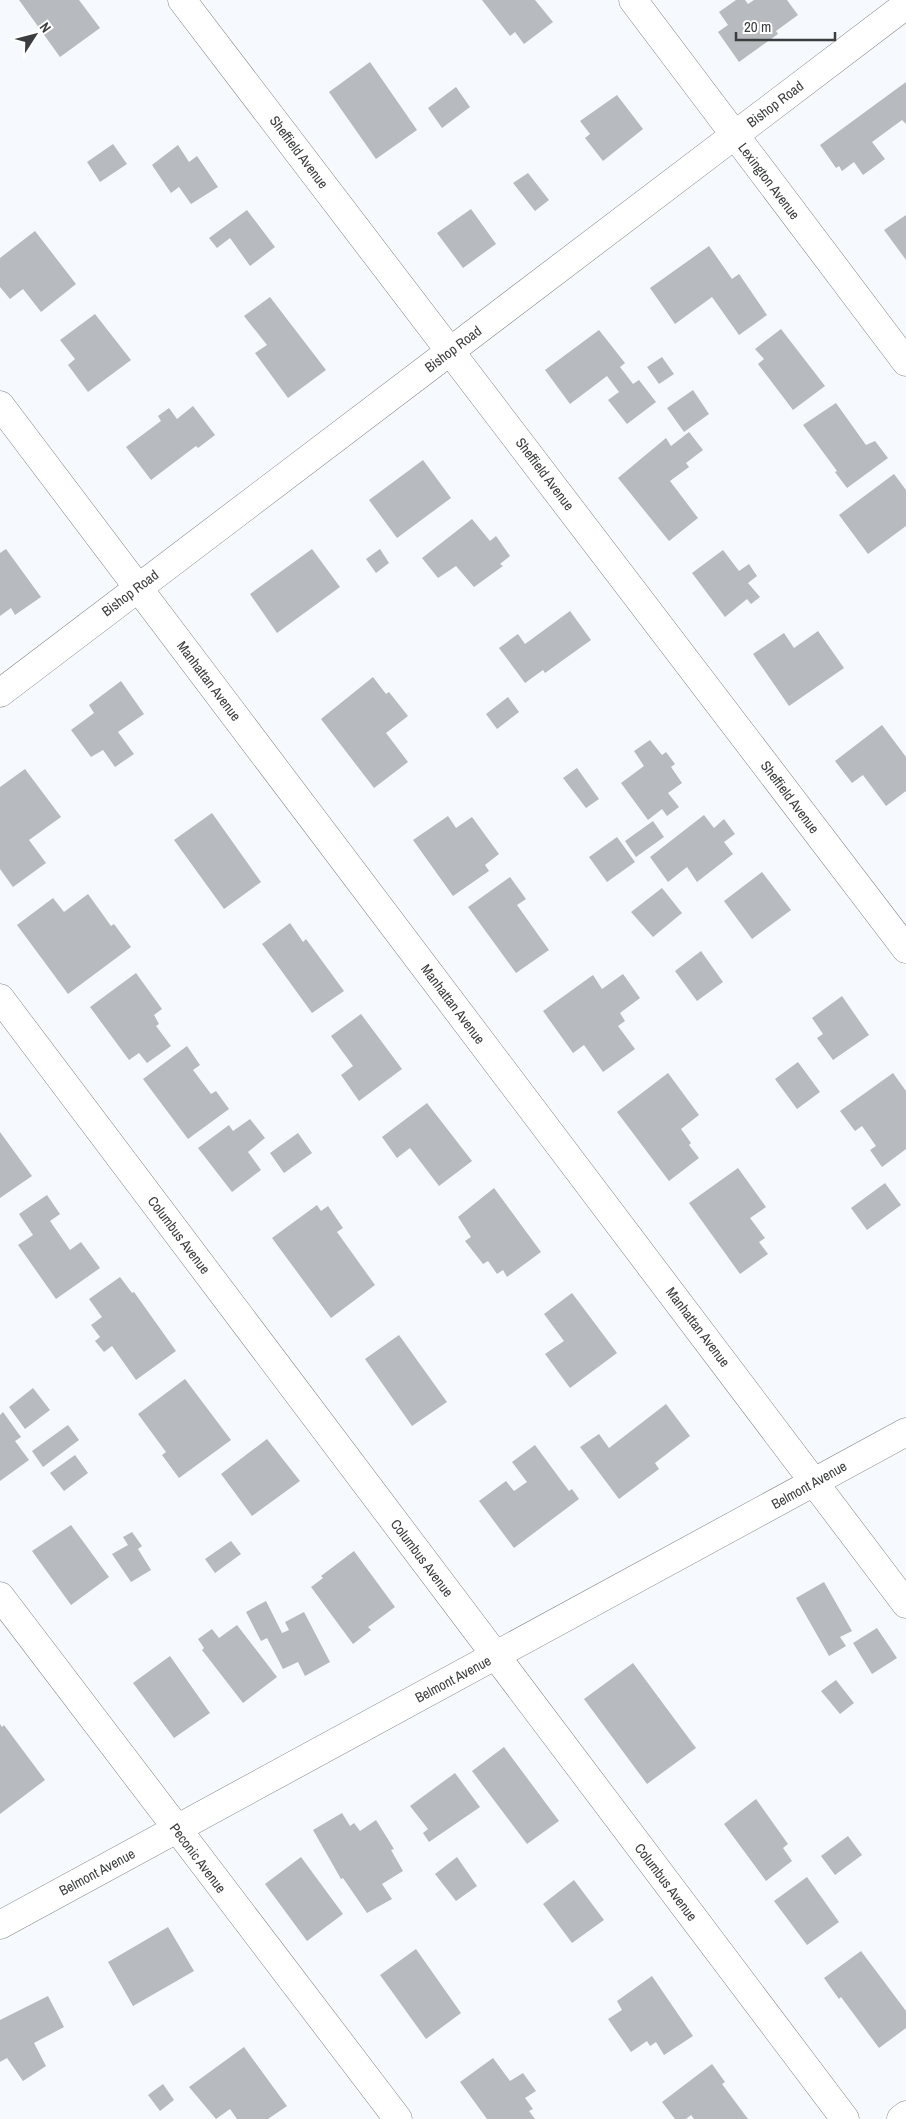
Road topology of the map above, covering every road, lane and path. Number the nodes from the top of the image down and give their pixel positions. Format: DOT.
graph roads {
  1 [pos="182,0"];
  2 [pos="633,0"];
  3 [pos="906,5"];
  4 [pos="734,135"];
  5 [pos="450,350"];
  6 [pos="906,362"];
  7 [pos="0,405"];
  8 [pos="138,587"];
  9 [pos="0,693"];
  10 [pos="906,950"];
  11 [pos="0,998"];
  12 [pos="906,1432"];
  13 [pos="815,1482"];
  14 [pos="0,1596"];
  15 [pos="906,1604"];
  16 [pos="496,1656"];
  17 [pos="176,1830"];
  18 [pos="0,1925"];
  19 [pos="906,2115"];
  20 [pos="398,2119"];
  21 [pos="845,2119"];
  22 [pos="901,2119"];
  1 -- 5 [label="street, Sheffield Avenue"];
  2 -- 4 [label="street, Lexington Avenue"];
  3 -- 4 [label="street, Bishop Road"];
  4 -- 5 [label="street, Bishop Road"];
  4 -- 6 [label="street, Lexington Avenue"];
  5 -- 8 [label="street, Bishop Road"];
  5 -- 10 [label="street, Sheffield Avenue"];
  7 -- 8 [label="street, Manhattan Avenue"];
  8 -- 9 [label="street, Bishop Road"];
  8 -- 13 [label="street, Manhattan Avenue"];
  11 -- 16 [label="street, Columbus Avenue"];
  12 -- 13 [label="street, Belmont Avenue"];
  13 -- 15 [label="street, Manhattan Avenue"];
  13 -- 16 [label="street, Belmont Avenue"];
  14 -- 17 [label="street, Peconic Avenue"];
  16 -- 17 [label="street, Belmont Avenue"];
  16 -- 21 [label="street, Columbus Avenue"];
  17 -- 18 [label="street, Belmont Avenue"];
  17 -- 20 [label="street, Peconic Avenue"];
  19 -- 22 [label="street"];
}
